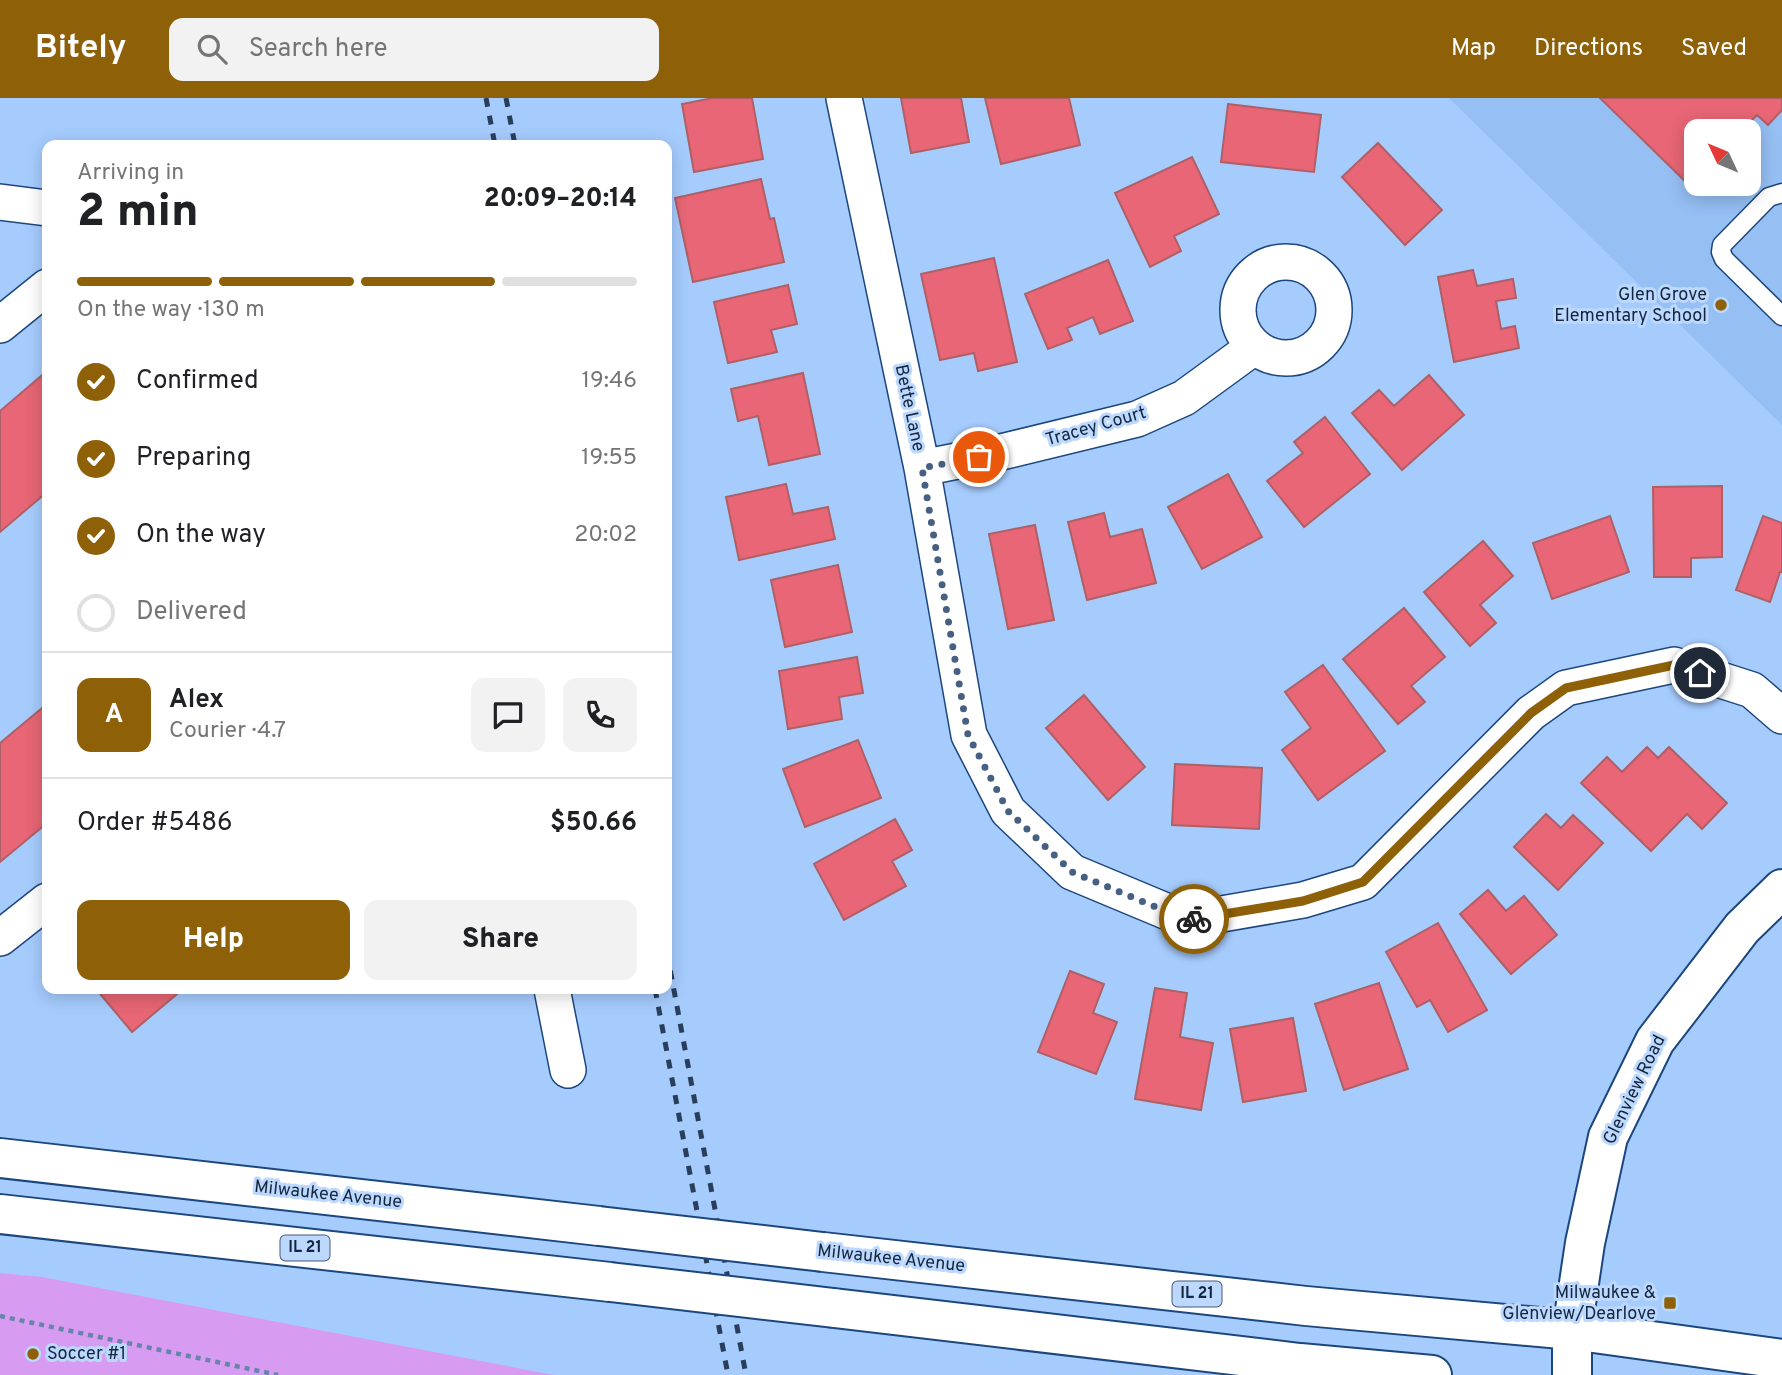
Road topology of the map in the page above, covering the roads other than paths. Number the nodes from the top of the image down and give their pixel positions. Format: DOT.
graph roads {
  1 [pos="844,98"];
  2 [pos="1782,193"];
  3 [pos="0,202"];
  4 [pos="42,207"];
  5 [pos="42,291"];
  6 [pos="1782,316"];
  7 [pos="0,325"];
  8 [pos="1254,347"];
  9 [pos="922,468"];
  10 [pos="1782,716"];
  11 [pos="1782,889"];
  12 [pos="42,905"];
  13 [pos="0,938"];
  14 [pos="553,994"];
  15 [pos="568,1070"];
  16 [pos="0,1158"];
  17 [pos="0,1214"];
  18 [pos="1572,1331"];
  19 [pos="1782,1359"];
  20 [pos="1432,1375"];
  21 [pos="1573,1375"];
  1 -- 9 [label="street, Bette Lane"];
  2 -- 6 [label="lane"];
  3 -- 4 [label="street"];
  5 -- 7 [label="street"];
  8 -- 9 [label="street, Tracey Court"];
  9 -- 10 [label="street, Bette Lane"];
  11 -- 18 [label="main road, Glenview Road"];
  12 -- 13 [label="street"];
  14 -- 15 [label="street"];
  16 -- 18 [label="main road, Milwaukee Avenue / IL 21, bridge"];
  17 -- 20 [label="main road, IL 21, bridge"];
  18 -- 19 [label="main road, Milwaukee Avenue / IL 21"];
  18 -- 21 [label="main road, Glenview Road"];
}
